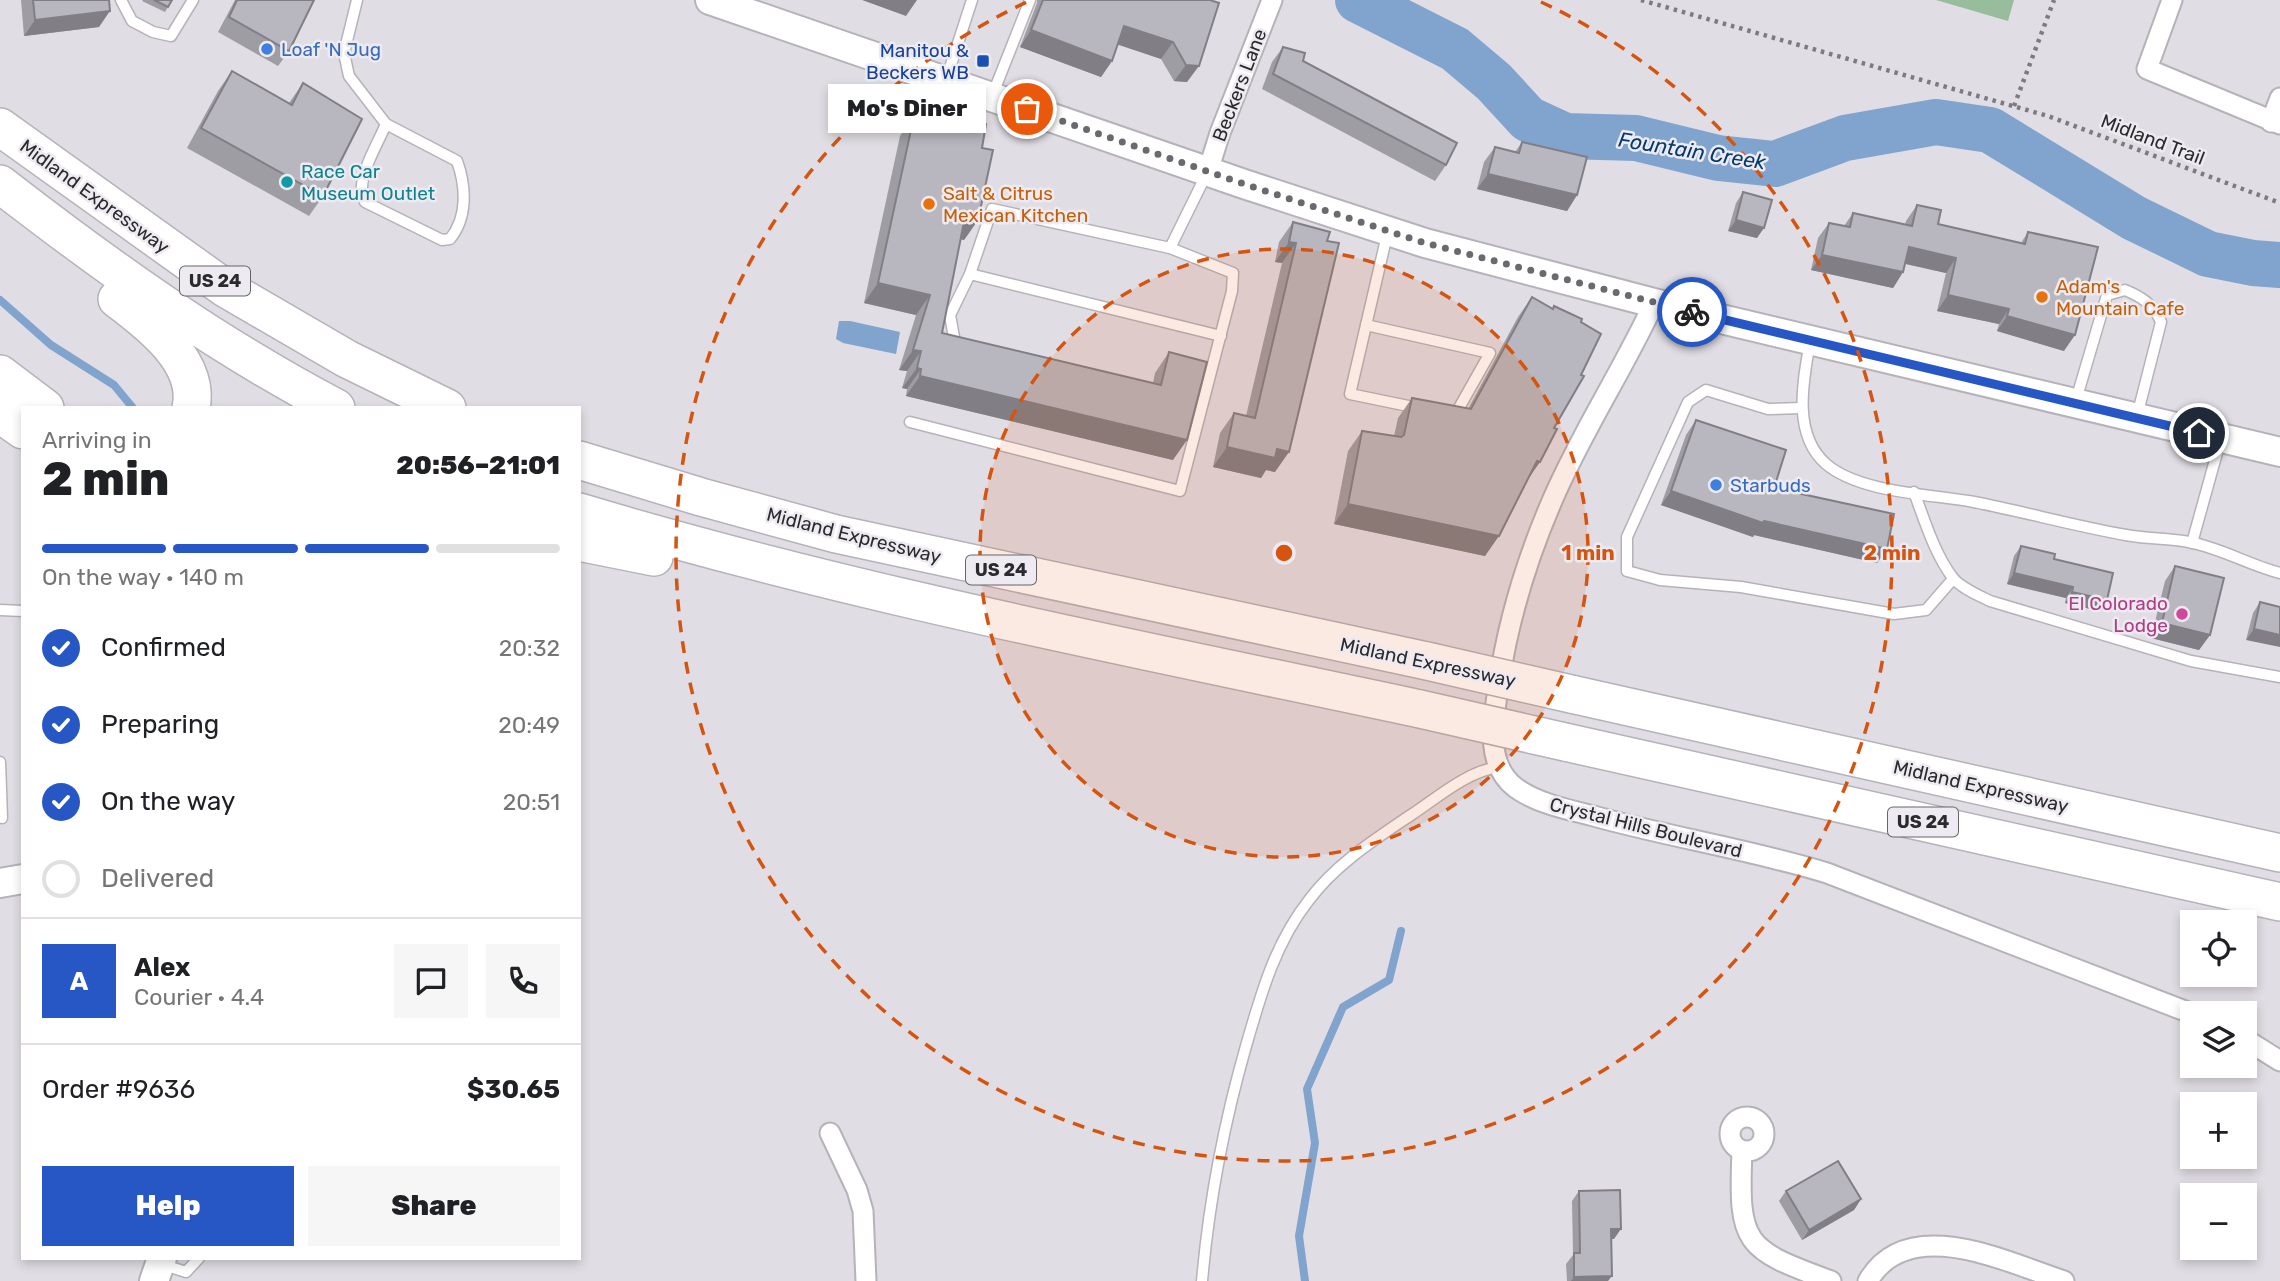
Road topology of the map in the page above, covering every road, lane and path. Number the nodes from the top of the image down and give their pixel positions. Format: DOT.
graph roads {
  1 [pos="121,0"];
  2 [pos="193,0"];
  3 [pos="357,0"];
  4 [pos="972,0"];
  5 [pos="1030,0"];
  6 [pos="1272,0"];
  7 [pos="1640,0"];
  8 [pos="2054,0"];
  9 [pos="2172,0"];
  10 [pos="718,1"];
  11 [pos="945,80"];
  12 [pos="992,96"];
  13 [pos="2280,98"];
  14 [pos="2014,106"];
  15 [pos="2275,123"];
  16 [pos="386,124"];
  17 [pos="0,127"];
  18 [pos="1208,171"];
  19 [pos="0,184"];
  20 [pos="0,198"];
  21 [pos="2280,203"];
  22 [pos="1388,231"];
  23 [pos="1170,248"];
  24 [pos="970,274"];
  25 [pos="1654,303"];
  26 [pos="1366,325"];
  27 [pos="1221,336"];
  28 [pos="1811,340"];
  29 [pos="968,346"];
  30 [pos="0,374"];
  31 [pos="2076,404"];
  32 [pos="42,406"];
  33 [pos="191,406"];
  34 [pos="333,406"];
  35 [pos="443,406"];
  36 [pos="1802,408"];
  37 [pos="1429,410"];
  38 [pos="1442,412"];
  39 [pos="0,414"];
  40 [pos="2136,418"];
  41 [pos="910,422"];
  42 [pos="21,429"];
  43 [pos="2220,438"];
  44 [pos="2280,452"];
  45 [pos="581,461"];
  46 [pos="1914,492"];
  47 [pos="581,513"];
  48 [pos="581,542"];
  49 [pos="2192,542"];
  50 [pos="2280,573"];
  51 [pos="1953,579"];
  52 [pos="0,610"];
  53 [pos="21,611"];
  54 [pos="1010,622"];
  55 [pos="2280,677"];
  56 [pos="0,762"];
  57 [pos="1499,767"];
  58 [pos="2,818"];
  59 [pos="2280,853"];
  60 [pos="21,878"];
  61 [pos="0,883"];
  62 [pos="2280,902"];
  63 [pos="2180,1009"];
  64 [pos="2257,1047"];
  65 [pos="2280,1061"];
  66 [pos="830,1133"];
  67 [pos="1742,1151"];
  68 [pos="197,1260"];
  69 [pos="159,1268"];
  70 [pos="866,1281"];
  71 [pos="1202,1281"];
  72 [pos="1831,1281"];
  73 [pos="1868,1281"];
  74 [pos="2064,1281"];
  1 -- 2 [label="lane"];
  3 -- 16 [label="lane"];
  4 -- 11 [label="lane"];
  5 -- 12 [label="lane"];
  6 -- 18 [label="street, Beckers Lane"];
  7 -- 14 [label="path, Midland Trail"];
  8 -- 14 [label="path"];
  9 -- 15 [label="street"];
  10 -- 11 [label="main road"];
  11 -- 12 [label="main road"];
  12 -- 18 [label="main road"];
  13 -- 15 [label="street"];
  14 -- 21 [label="path, Midland Trail"];
  16 -- 16 [label="lane"];
  17 -- 35 [label="highway, Midland Expressway / US 24"];
  18 -- 22 [label="main road"];
  18 -- 23 [label="lane"];
  19 -- 34 [label="highway, US 24"];
  20 -- 33 [label="highway"];
  22 -- 25 [label="main road"];
  22 -- 26 [label="lane"];
  23 -- 24 [label="lane"];
  23 -- 27 [label="lane"];
  24 -- 27 [label="lane"];
  24 -- 29 [label="lane"];
  25 -- 28 [label="main road"];
  25 -- 57 [label="street"];
  26 -- 37 [label="lane"];
  26 -- 38 [label="lane"];
  27 -- 41 [label="lane"];
  28 -- 31 [label="main road"];
  28 -- 36 [label="lane"];
  30 -- 32 [label="highway"];
  31 -- 40 [label="main road"];
  31 -- 40 [label="lane"];
  36 -- 46 [label="lane"];
  36 -- 51 [label="lane"];
  39 -- 42 [label="highway"];
  40 -- 43 [label="main road"];
  43 -- 44 [label="main road"];
  43 -- 49 [label="lane"];
  45 -- 59 [label="highway, Midland Expressway / US 24, bridge"];
  46 -- 49 [label="lane"];
  46 -- 51 [label="lane"];
  47 -- 54 [label="highway, US 24"];
  48 -- 54 [label="highway"];
  49 -- 50 [label="lane"];
  51 -- 55 [label="lane"];
  52 -- 53 [label="lane"];
  54 -- 62 [label="highway, US 24, bridge"];
  56 -- 58 [label="lane"];
  57 -- 63 [label="street, Crystal Hills Boulevard"];
  57 -- 71 [label="lane"];
  60 -- 61 [label="main road"];
  64 -- 65 [label="street"];
  66 -- 70 [label="street"];
  67 -- 72 [label="street"];
  68 -- 69 [label="lane"];
  73 -- 74 [label="street"];
}
